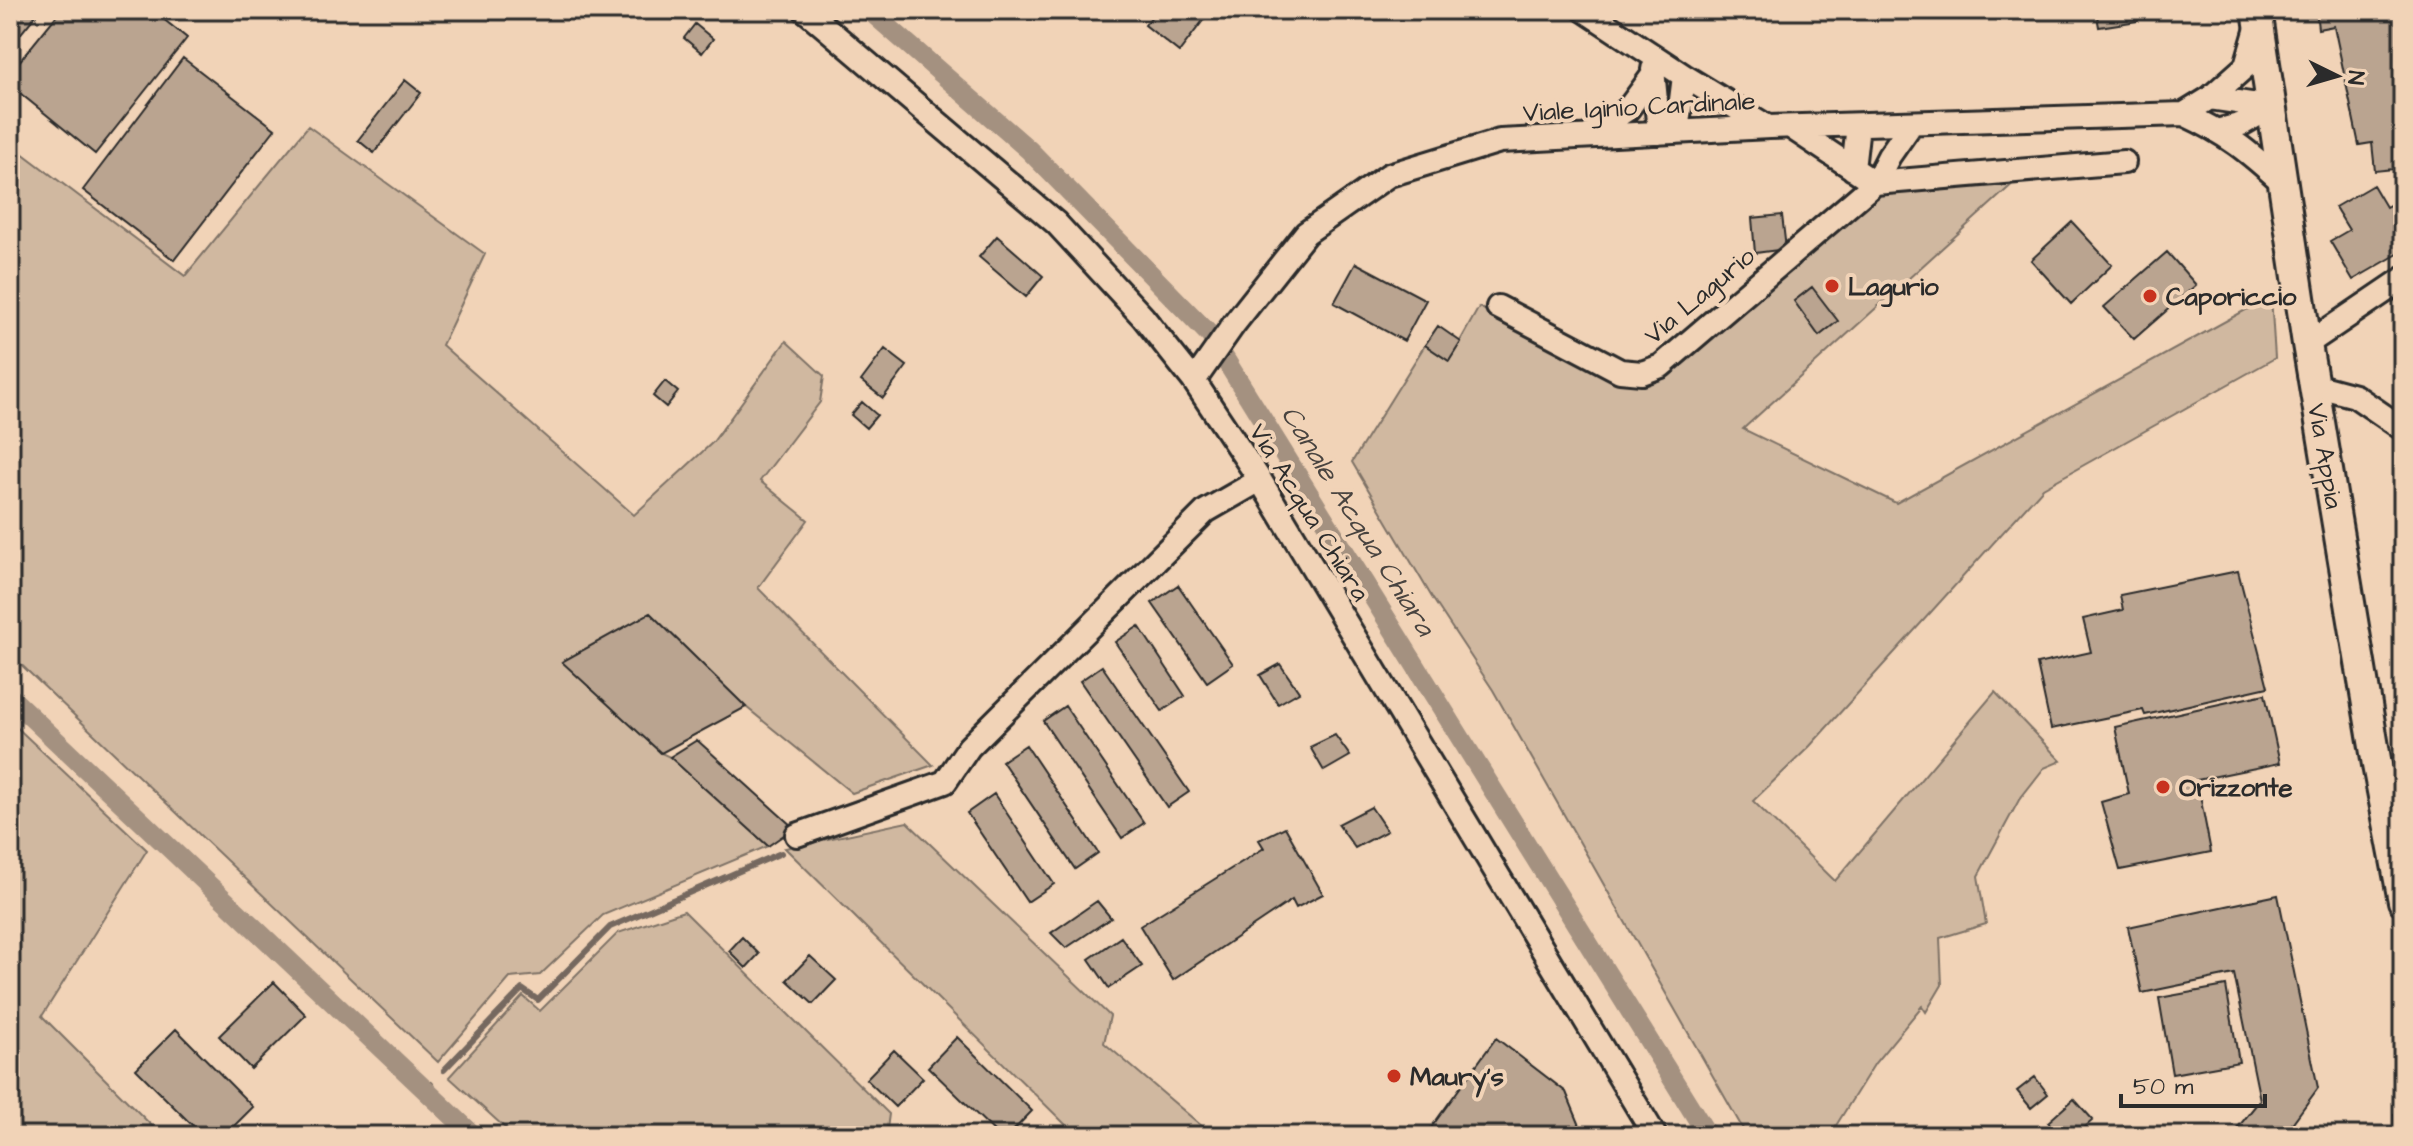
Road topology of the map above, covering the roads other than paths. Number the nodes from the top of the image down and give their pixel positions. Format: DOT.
graph roads {
  1 [pos="805,10"];
  2 [pos="1584,10"];
  3 [pos="2258,16"];
  4 [pos="1652,66"];
  5 [pos="1684,76"];
  6 [pos="2210,98"];
  7 [pos="2271,107"];
  8 [pos="2184,114"];
  9 [pos="1912,123"];
  10 [pos="1866,124"];
  11 [pos="1769,127"];
  12 [pos="1791,127"];
  13 [pos="2220,130"];
  14 [pos="1668,133"];
  15 [pos="1591,134"];
  16 [pos="1889,156"];
  17 [pos="2124,162"];
  18 [pos="1853,169"];
  19 [pos="2282,182"];
  20 [pos="1875,183"];
  21 [pos="2403,279"];
  22 [pos="1498,307"];
  23 [pos="2307,344"];
  24 [pos="1200,372"];
  25 [pos="2314,385"];
  26 [pos="2403,429"];
  27 [pos="1260,480"];
  28 [pos="797,835"];
  29 [pos="2403,901"];
  30 [pos="1655,1136"];
  1 -- 24 [label="street, Via Acqua Chiara"];
  2 -- 4 [label="street"];
  3 -- 6 [label="street"];
  3 -- 7 [label="main road, Via Appia"];
  4 -- 5 [label="street"];
  4 -- 14 [label="street"];
  4 -- 15 [label="street"];
  5 -- 11 [label="street"];
  5 -- 14 [label="street"];
  6 -- 7 [label="street"];
  6 -- 8 [label="street"];
  7 -- 13 [label="street"];
  7 -- 19 [label="main road, Via Appia"];
  8 -- 9 [label="street, Viale Iginio Cardinale"];
  8 -- 13 [label="street"];
  9 -- 10 [label="street, Viale Iginio Cardinale"];
  9 -- 16 [label="street, Via Lagurio"];
  10 -- 12 [label="street, Viale Iginio Cardinale"];
  10 -- 16 [label="street"];
  10 -- 18 [label="street"];
  11 -- 12 [label="street, Viale Iginio Cardinale"];
  11 -- 14 [label="street, Viale Iginio Cardinale"];
  12 -- 18 [label="street"];
  13 -- 19 [label="street"];
  14 -- 15 [label="street, Viale Iginio Cardinale"];
  15 -- 24 [label="street, Viale Iginio Cardinale"];
  16 -- 20 [label="street, Via Lagurio"];
  17 -- 20 [label="street"];
  18 -- 20 [label="street"];
  19 -- 23 [label="main road, Via Appia"];
  20 -- 22 [label="street, Via Lagurio"];
  21 -- 23 [label="street"];
  23 -- 25 [label="main road, Via Appia"];
  24 -- 27 [label="street, Via Acqua Chiara"];
  25 -- 26 [label="street"];
  25 -- 29 [label="main road, Via Appia"];
  27 -- 28 [label="street"];
  27 -- 30 [label="street, Via Acqua Chiara"];
}
